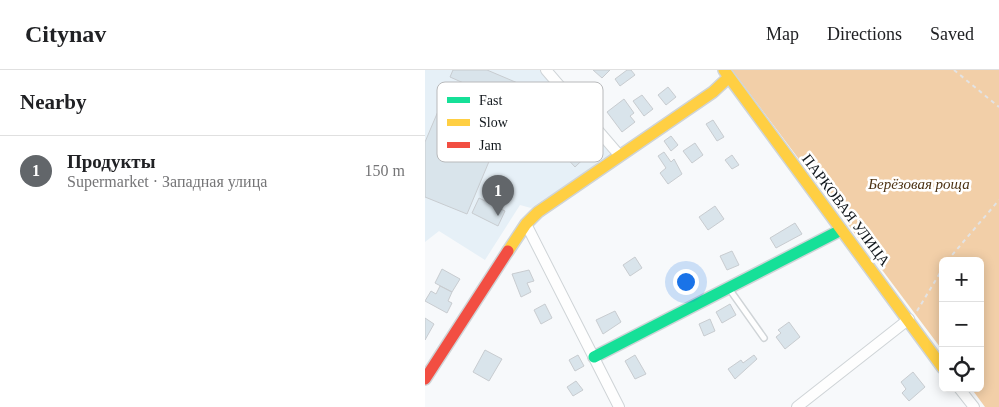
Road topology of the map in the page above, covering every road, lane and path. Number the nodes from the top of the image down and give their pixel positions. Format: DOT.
graph roads {
  1 [pos="546,70"];
  2 [pos="954,70"];
  3 [pos="726,74"];
  4 [pos="556,82"];
  5 [pos="999,107"];
  6 [pos="603,136"];
  7 [pos="620,156"];
  8 [pos="999,200"];
  9 [pos="526,224"];
  10 [pos="841,230"];
  11 [pos="950,257"];
  12 [pos="939,275"];
  13 [pos="729,287"];
  14 [pos="909,319"];
  15 [pos="764,338"];
  16 [pos="594,357"];
  17 [pos="939,362"];
  18 [pos="425,379"];
  19 [pos="962,392"];
  20 [pos="619,407"];
  21 [pos="797,407"];
  22 [pos="974,407"];
  1 -- 4 [label="street"];
  2 -- 5 [label="path"];
  3 -- 7 [label="street"];
  3 -- 10 [label="street, ПАРКОВАЯ УЛИЦА"];
  6 -- 7 [label="street"];
  7 -- 9 [label="street"];
  8 -- 11 [label="path"];
  9 -- 16 [label="street"];
  9 -- 18 [label="street"];
  10 -- 13 [label="street"];
  10 -- 14 [label="street, ПАРКОВАЯ УЛИЦА"];
  12 -- 14 [label="path"];
  13 -- 15 [label="lane"];
  13 -- 16 [label="street"];
  14 -- 17 [label="street, ПАРКОВАЯ УЛИЦА"];
  14 -- 21 [label="street"];
  16 -- 20 [label="street"];
  19 -- 22 [label="street"];
}
